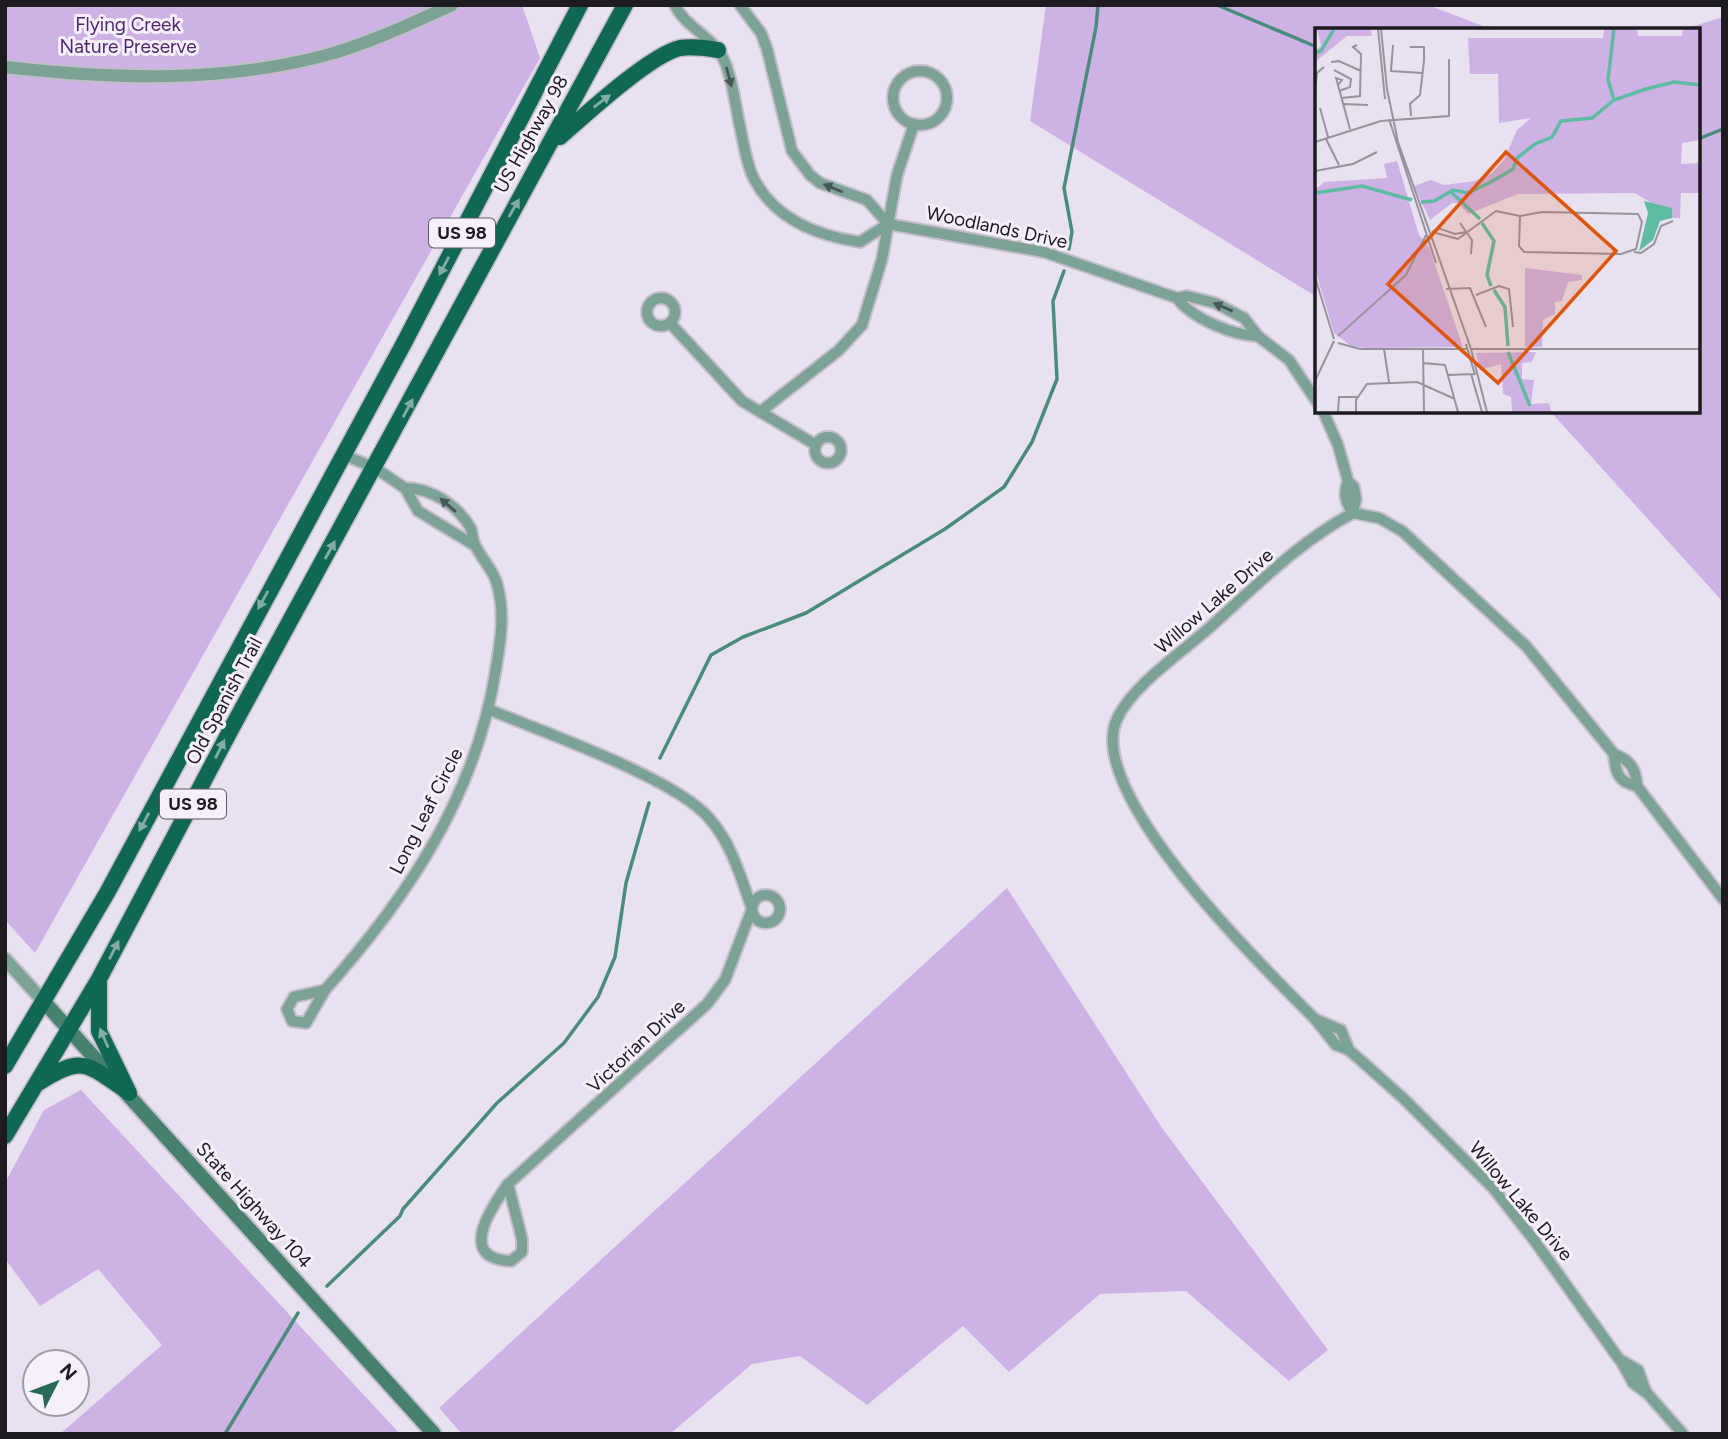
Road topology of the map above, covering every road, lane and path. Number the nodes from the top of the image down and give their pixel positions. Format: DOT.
graph roads {
  1 [pos="452,5"];
  2 [pos="625,5"];
  3 [pos="674,5"];
  4 [pos="740,5"];
  5 [pos="578,7"];
  6 [pos="718,50"];
  7 [pos="5,67"];
  8 [pos="914,124"];
  9 [pos="550,145"];
  10 [pos="888,224"];
  11 [pos="1177,298"];
  12 [pos="670,323"];
  13 [pos="1258,336"];
  14 [pos="1315,399"];
  15 [pos="760,412"];
  16 [pos="1324,413"];
  17 [pos="816,445"];
  18 [pos="344,455"];
  19 [pos="375,468"];
  20 [pos="405,488"];
  21 [pos="1353,513"];
  22 [pos="474,545"];
  23 [pos="490,710"];
  24 [pos="1614,754"];
  25 [pos="1637,786"];
  26 [pos="1723,899"];
  27 [pos="5,959"];
  28 [pos="99,979"];
  29 [pos="324,990"];
  30 [pos="45,1003"];
  31 [pos="71,1030"];
  32 [pos="5,1066"];
  33 [pos="37,1084"];
  34 [pos="129,1093"];
  35 [pos="5,1136"];
  36 [pos="508,1184"];
  37 [pos="434,1434"];
  38 [pos="1683,1434"];
  1 -- 7 [label="street"];
  2 -- 9 [label="main road, US Highway 98 / US 98"];
  3 -- 6 [label="street"];
  10 -- 4 [label="street, one-way"];
  5 -- 18 [label="main road, US Highway 98 / US 98, one-way"];
  9 -- 6 [label="main road, one-way"];
  6 -- 10 [label="street, one-way"];
  8 -- 8 [label="street"];
  8 -- 10 [label="street"];
  19 -- 9 [label="main road, US Highway 98 / US 98, one-way"];
  10 -- 11 [label="street, Woodlands Drive"];
  10 -- 15 [label="street"];
  11 -- 13 [label="street, Woodlands Drive"];
  13 -- 11 [label="street, Woodlands Drive, one-way"];
  12 -- 15 [label="street"];
  13 -- 14 [label="street, Woodlands Drive"];
  15 -- 17 [label="street"];
  16 -- 21 [label="street"];
  18 -- 19 [label="street, Long Leaf Circle"];
  18 -- 30 [label="main road, Old Spanish Trail / US 98, one-way"];
  19 -- 20 [label="street, Long Leaf Circle"];
  28 -- 19 [label="main road, Old Spanish Trail / US 98, one-way"];
  20 -- 22 [label="street, Long Leaf Circle"];
  22 -- 20 [label="street, Long Leaf Circle, one-way"];
  21 -- 24 [label="street"];
  21 -- 38 [label="street, Willow Lake Drive"];
  22 -- 23 [label="street, Long Leaf Circle"];
  23 -- 29 [label="street, Long Leaf Circle"];
  23 -- 36 [label="street, Victorian Drive"];
  24 -- 25 [label="street"];
  24 -- 25 [label="street"];
  25 -- 26 [label="street"];
  27 -- 30 [label="street"];
  28 -- 31 [label="main road, Old Spanish Trail / US 98"];
  34 -- 28 [label="main road, one-way"];
  30 -- 31 [label="main road, State Highway 104"];
  30 -- 32 [label="main road, Old Spanish Trail / US 98"];
  31 -- 33 [label="main road, Old Spanish Trail / US 98"];
  31 -- 34 [label="main road, State Highway 104"];
  33 -- 34 [label="main road"];
  33 -- 35 [label="main road, Old Spanish Trail / US 98"];
  34 -- 37 [label="main road, State Highway 104"];
  36 -- 36 [label="street, Victorian Drive"];
}
